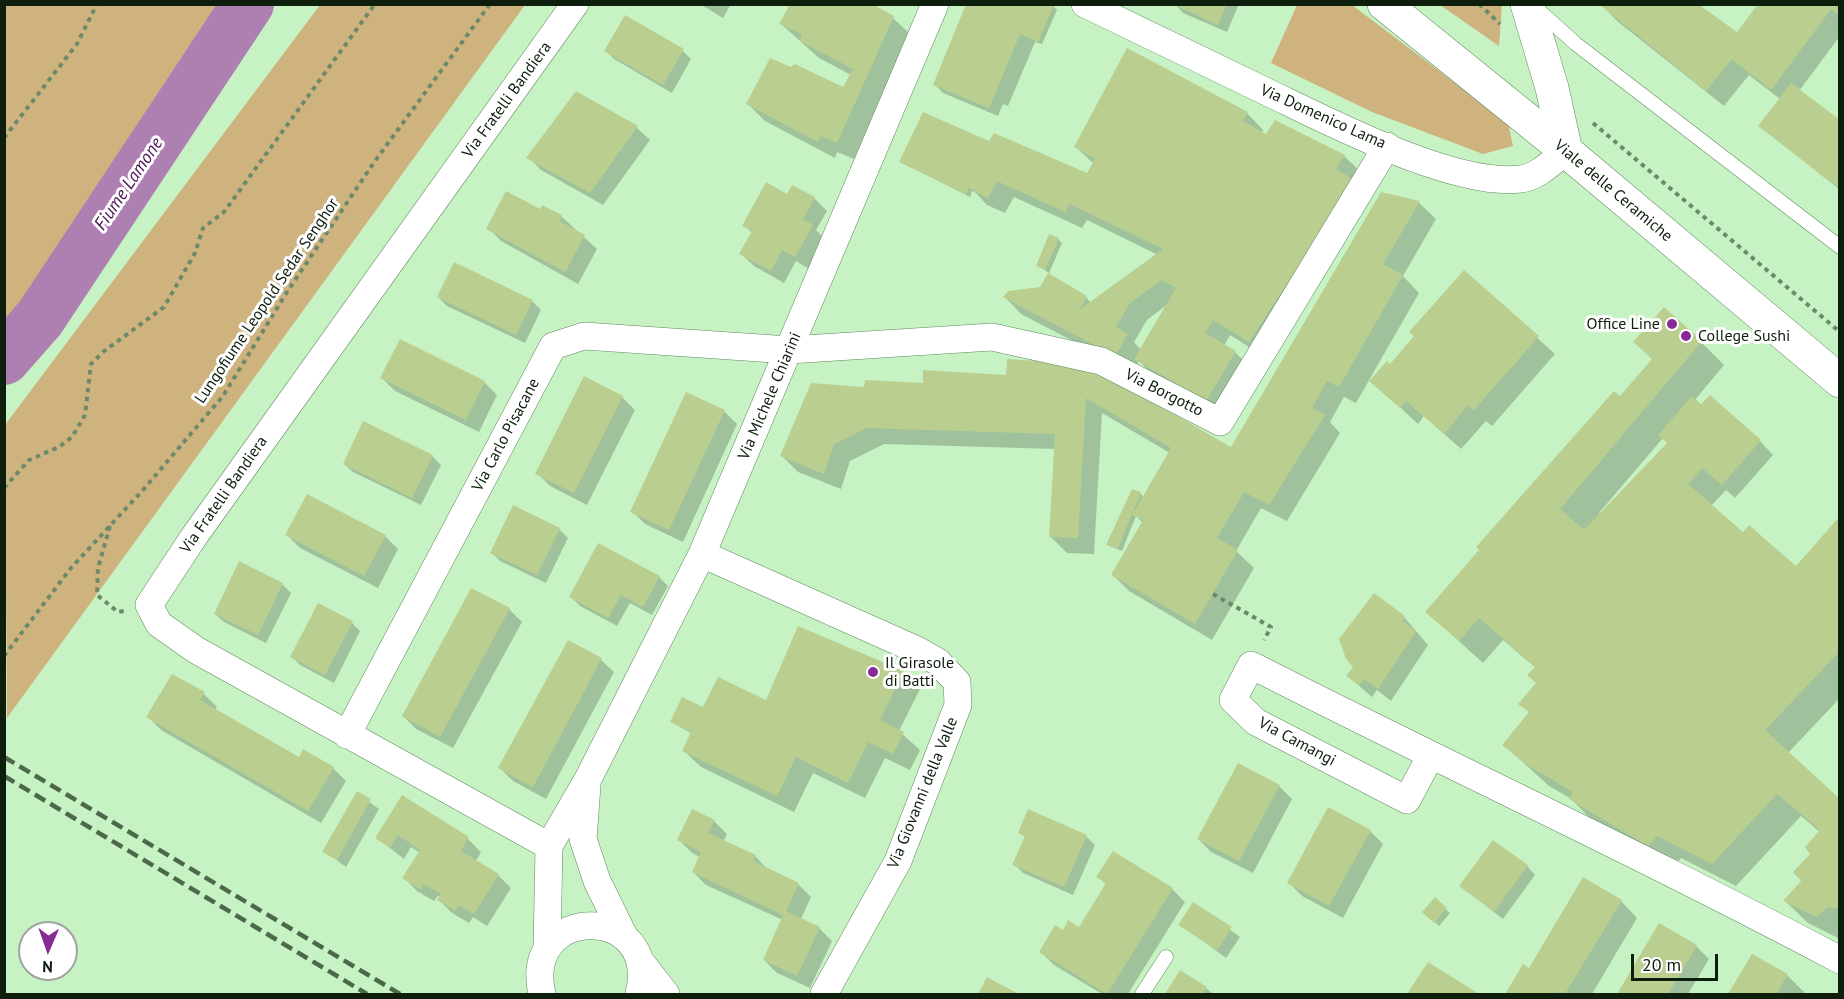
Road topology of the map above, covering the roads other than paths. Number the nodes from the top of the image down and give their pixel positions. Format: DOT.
graph roads {
  1 [pos="575,4"];
  2 [pos="935,4"];
  3 [pos="1085,4"];
  4 [pos="1384,4"];
  5 [pos="1527,4"];
  6 [pos="1532,4"];
  7 [pos="1387,146"];
  8 [pos="1566,151"];
  9 [pos="1839,247"];
  10 [pos="789,350"];
  11 [pos="1839,381"];
  12 [pos="702,554"];
  13 [pos="347,735"];
  14 [pos="1430,757"];
  15 [pos="588,779"];
  16 [pos="549,846"];
  17 [pos="624,936"];
  18 [pos="547,949"];
  19 [pos="1166,957"];
  20 [pos="1839,960"];
  21 [pos="641,962"];
  22 [pos="543,994"];
  23 [pos="639,994"];
  24 [pos="666,994"];
  25 [pos="824,994"];
  26 [pos="1143,994"];
  1 -- 13 [label="street, Via Fratelli Bandiera"];
  2 -- 10 [label="street, Via Michele Chiarini"];
  3 -- 7 [label="street, Via Domenico Lama"];
  4 -- 8 [label="main road, Viale delle Ceramiche"];
  5 -- 8 [label="main road"];
  6 -- 9 [label="lane"];
  7 -- 8 [label="street, Via Domenico Lama"];
  7 -- 10 [label="street, Via Borgotto"];
  8 -- 11 [label="main road, Viale delle Ceramiche"];
  10 -- 12 [label="street, Via Michele Chiarini"];
  10 -- 13 [label="street, Via Carlo Pisacane"];
  12 -- 15 [label="street, Via Michele Chiarini"];
  12 -- 25 [label="street, Via Giovanni della Valle"];
  13 -- 16 [label="street"];
  14 -- 14 [label="street, Via Camangi"];
  14 -- 20 [label="street"];
  15 -- 16 [label="street, Via Michele Chiarini"];
  15 -- 17 [label="street, Via Michele Chiarini"];
  16 -- 18 [label="street, Via Michele Chiarini"];
  17 -- 18 [label="street"];
  17 -- 21 [label="street, Via Michele Chiarini"];
  18 -- 22 [label="street, Via Michele Chiarini"];
  19 -- 26 [label="lane"];
  21 -- 23 [label="street"];
  21 -- 24 [label="street"];
}
